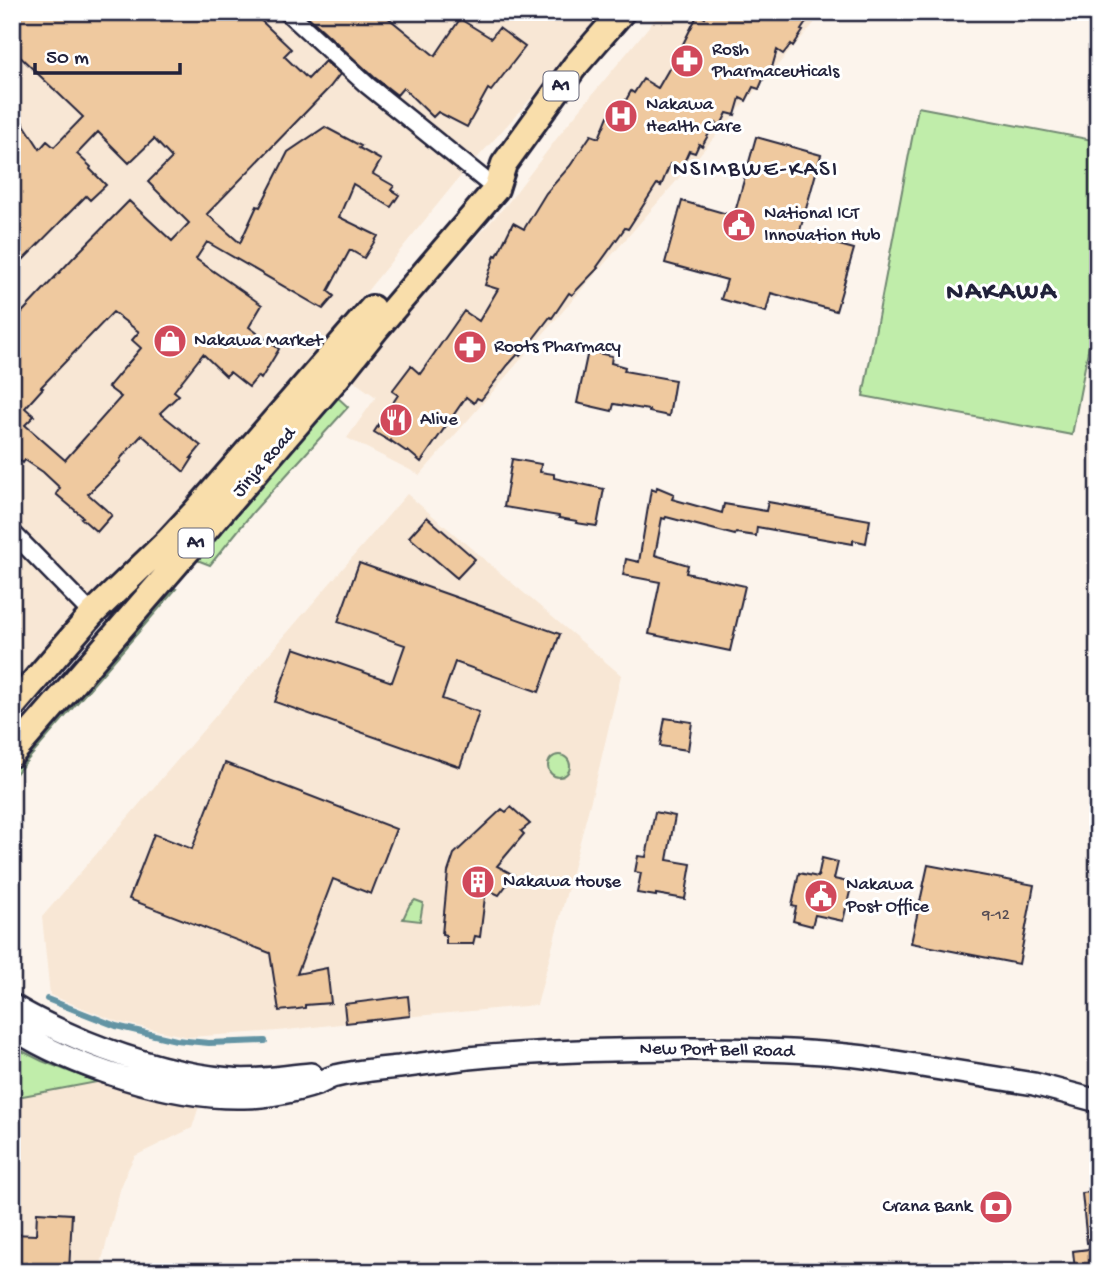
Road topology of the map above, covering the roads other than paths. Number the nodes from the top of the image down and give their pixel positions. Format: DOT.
graph roads {
  1 [pos="287,12"];
  2 [pos="622,12"];
  3 [pos="490,184"];
  4 [pos="12,532"];
  5 [pos="92,614"];
  6 [pos="12,707"];
  7 [pos="12,754"];
  8 [pos="12,1005"];
  9 [pos="12,1028"];
  10 [pos="333,1076"];
  11 [pos="1098,1101"];
  1 -- 3 [label="street"];
  2 -- 3 [label="highway, Jinja Road / A1"];
  3 -- 5 [label="highway, Jinja Road / A1"];
  3 -- 7 [label="highway, Jinja Road / A1"];
  4 -- 5 [label="street"];
  5 -- 6 [label="highway, Jinja Road / A1"];
  8 -- 10 [label="main road, New Port Bell Road"];
  9 -- 10 [label="main road, New Port Bell Road"];
  10 -- 11 [label="main road, New Port Bell Road"];
}
